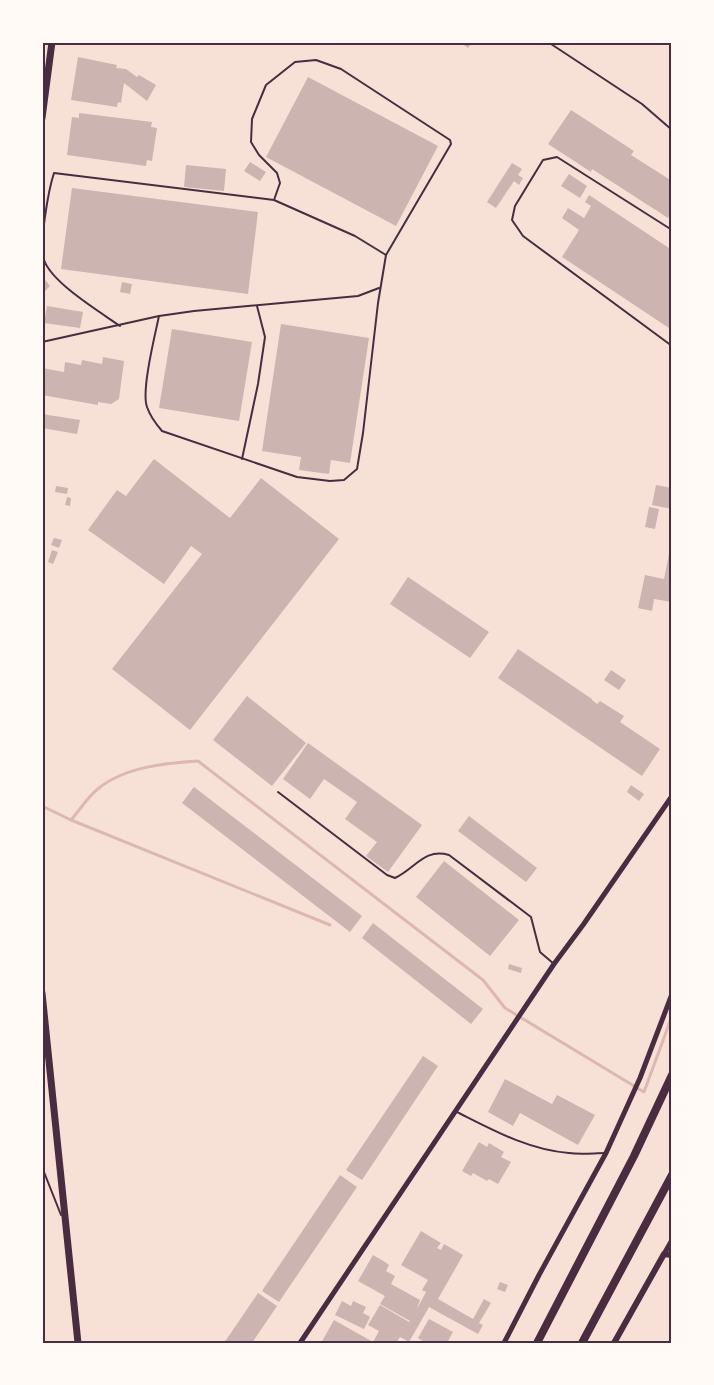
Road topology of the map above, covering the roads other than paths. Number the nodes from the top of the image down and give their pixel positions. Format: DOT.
graph roads {
  1 [pos="52,42"];
  2 [pos="548,42"];
  3 [pos="42,118"];
  4 [pos="672,130"];
  5 [pos="274,200"];
  6 [pos="672,230"];
  7 [pos="386,255"];
  8 [pos="380,288"];
  9 [pos="256,306"];
  10 [pos="159,316"];
  11 [pos="120,326"];
  12 [pos="42,342"];
  13 [pos="672,346"];
  14 [pos="242,459"];
  15 [pos="278,792"];
  16 [pos="672,796"];
  17 [pos="554,964"];
  18 [pos="42,993"];
  19 [pos="672,994"];
  20 [pos="672,1074"];
  21 [pos="455,1111"];
  22 [pos="606,1153"];
  23 [pos="42,1167"];
  24 [pos="672,1175"];
  25 [pos="66,1226"];
  26 [pos="672,1240"];
  27 [pos="664,1254"];
  28 [pos="672,1255"];
  29 [pos="78,1343"];
  30 [pos="300,1343"];
  31 [pos="504,1343"];
  32 [pos="537,1343"];
  33 [pos="583,1343"];
  34 [pos="614,1343"];
  1 -- 3 [label="main road"];
  2 -- 4 [label="lane"];
  5 -- 7 [label="lane"];
  5 -- 7 [label="lane"];
  5 -- 11 [label="lane"];
  6 -- 13 [label="lane"];
  7 -- 8 [label="lane"];
  8 -- 9 [label="lane"];
  8 -- 14 [label="lane"];
  9 -- 10 [label="lane"];
  9 -- 14 [label="lane"];
  10 -- 11 [label="lane"];
  10 -- 14 [label="lane"];
  11 -- 12 [label="lane"];
  15 -- 17 [label="lane"];
  16 -- 17 [label="street"];
  17 -- 21 [label="street"];
  18 -- 25 [label="main road"];
  19 -- 22 [label="street"];
  20 -- 32 [label="highway"];
  21 -- 22 [label="lane"];
  21 -- 30 [label="street"];
  22 -- 31 [label="street"];
  23 -- 25 [label="lane"];
  24 -- 33 [label="highway"];
  25 -- 29 [label="main road"];
  26 -- 27 [label="street"];
  27 -- 28 [label="street"];
  27 -- 34 [label="street"];
}
